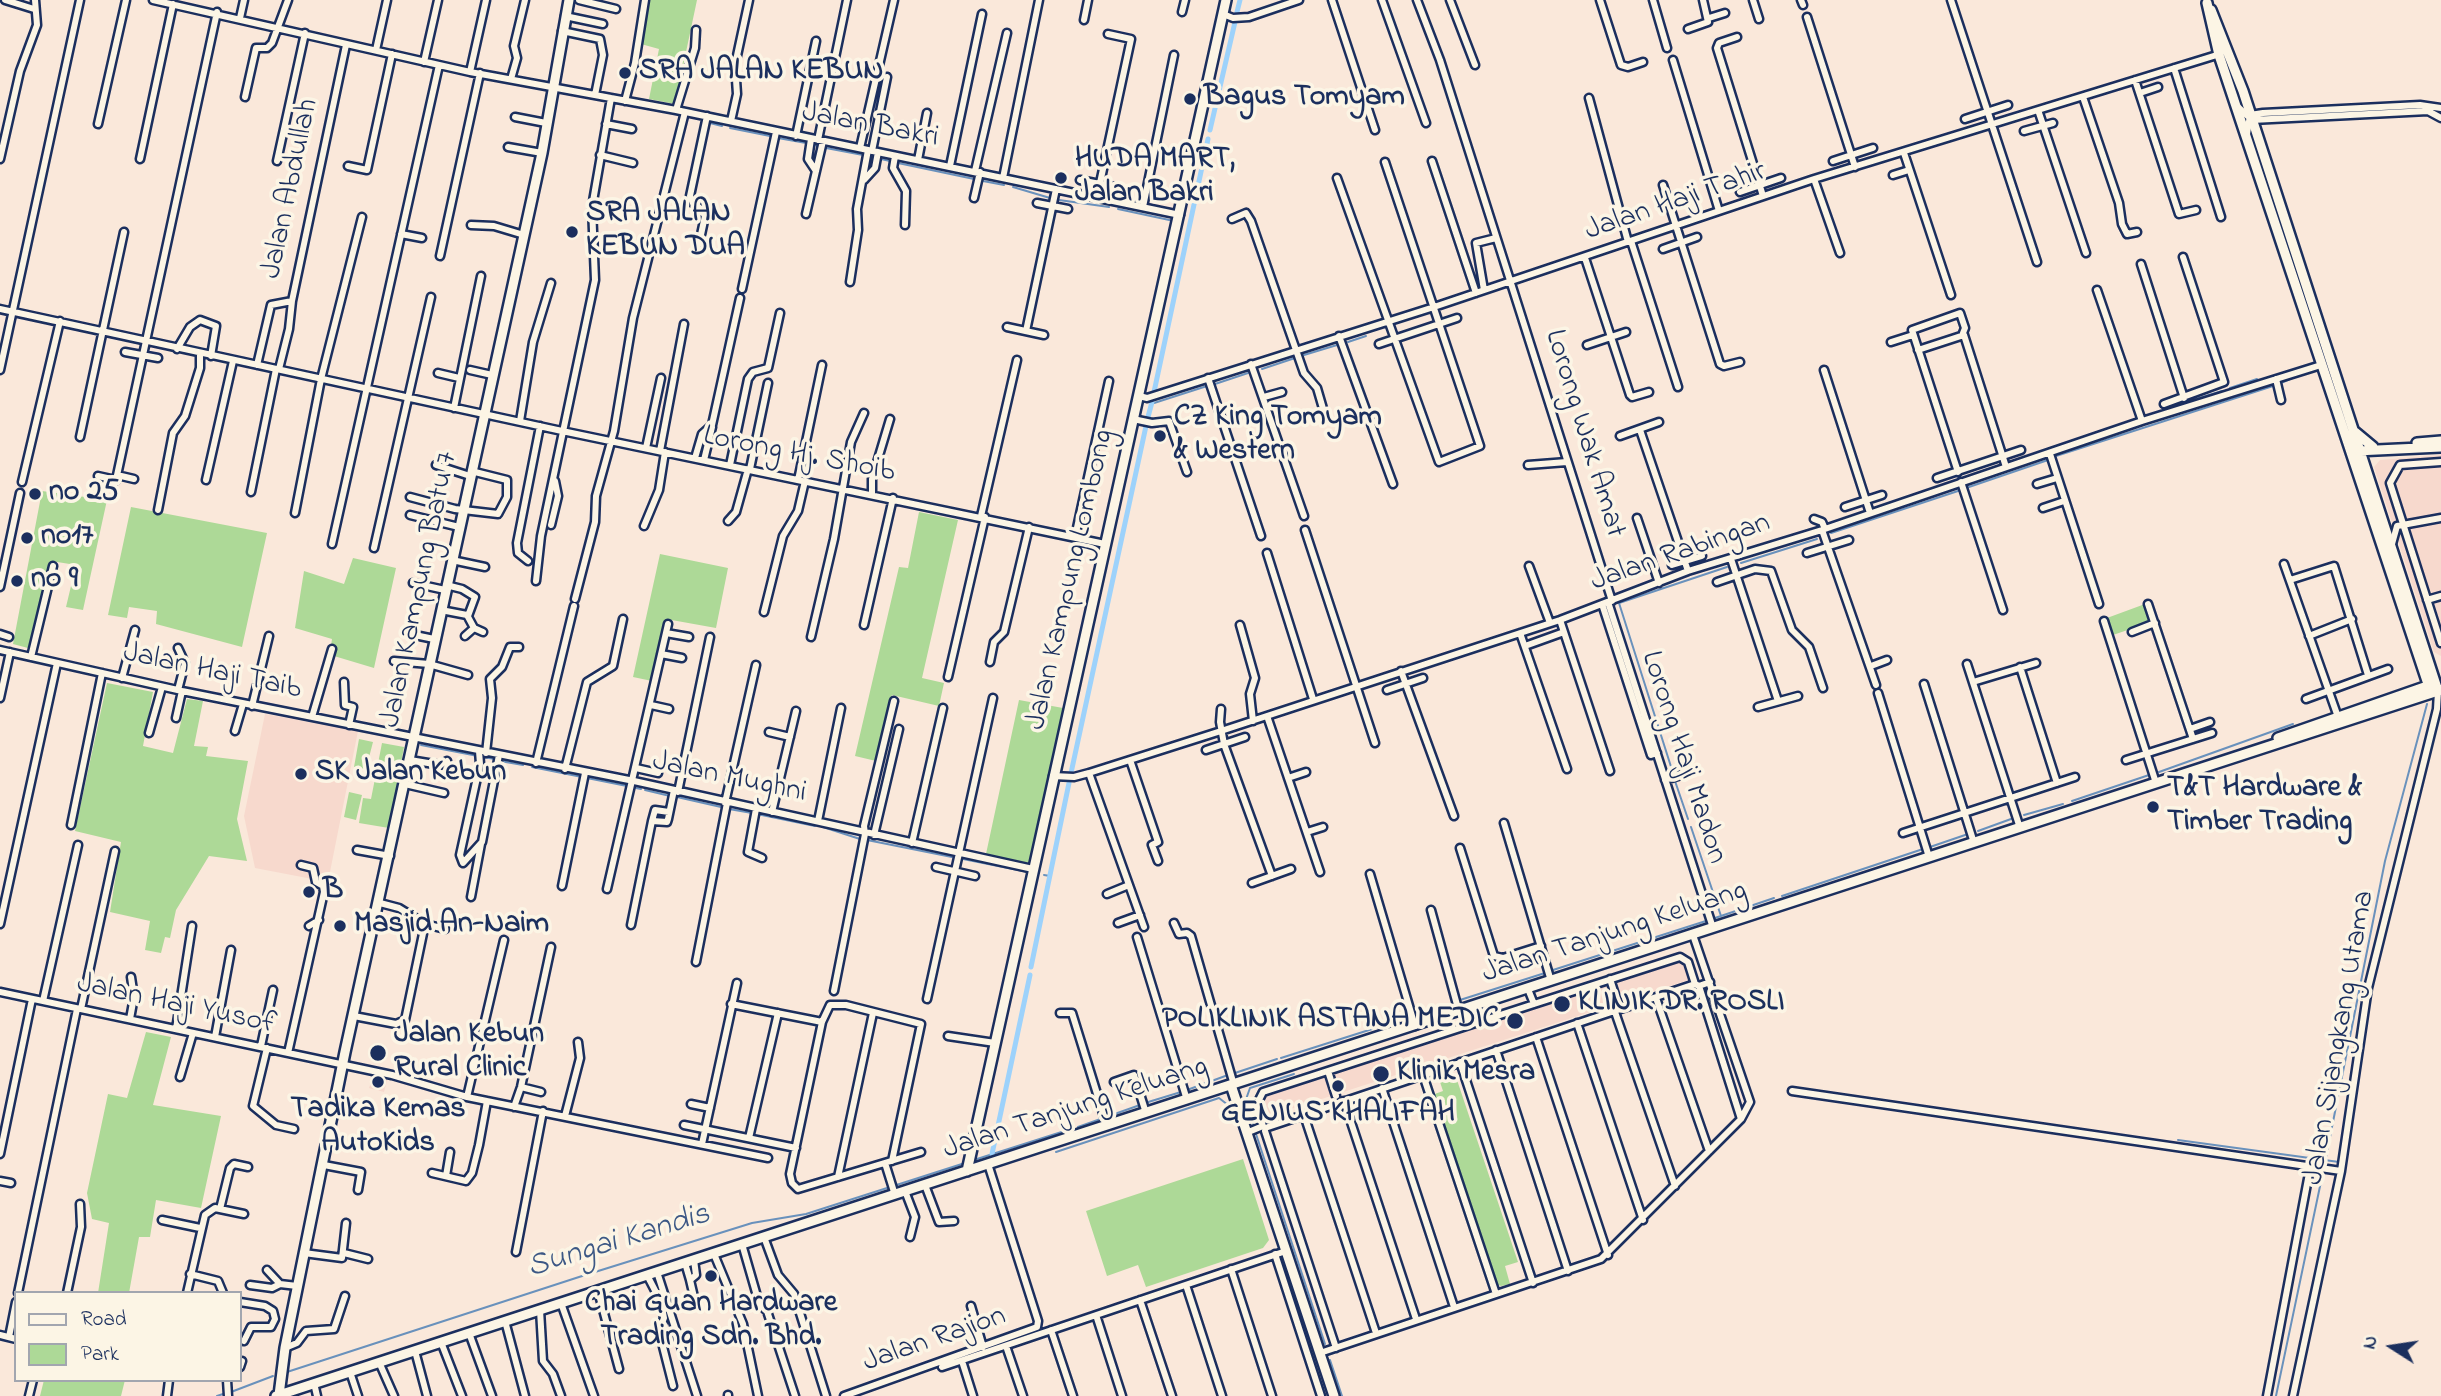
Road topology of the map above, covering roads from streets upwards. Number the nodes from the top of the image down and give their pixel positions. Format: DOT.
graph roads {
  1 [pos="5,0"];
  2 [pos="35,0"];
  3 [pos="80,0"];
  4 [pos="126,0"];
  5 [pos="153,0"];
  6 [pos="244,0"];
  7 [pos="288,0"];
  8 [pos="387,0"];
  9 [pos="438,0"];
  10 [pos="486,0"];
  11 [pos="525,0"];
  12 [pos="569,0"];
  13 [pos="579,0"];
  14 [pos="645,0"];
  15 [pos="748,0"];
  16 [pos="847,0"];
  17 [pos="894,0"];
  18 [pos="1039,0"];
  19 [pos="1088,0"];
  20 [pos="1185,0"];
  21 [pos="1226,0"];
  22 [pos="1272,0"];
  23 [pos="1299,0"];
  24 [pos="1332,0"];
  25 [pos="1382,0"];
  26 [pos="1418,0"];
  27 [pos="1450,0"];
  28 [pos="1600,0"];
  29 [pos="1653,0"];
  30 [pos="1703,0"];
  31 [pos="1753,0"];
  32 [pos="1951,0"];
  33 [pos="2206,1"];
  34 [pos="173,4"];
  35 [pos="194,4"];
  36 [pos="1274,8"];
  37 [pos="34,9"];
  38 [pos="616,9"];
  39 [pos="217,12"];
  40 [pos="1182,12"];
  41 [pos="1725,13"];
  42 [pos="982,14"];
  43 [pos="1225,15"];
  44 [pos="565,16"];
  45 [pos="1807,17"];
  46 [pos="240,18"];
  47 [pos="1709,18"];
  48 [pos="1759,19"];
  49 [pos="1083,20"];
  50 [pos="603,24"];
  51 [pos="276,26"];
  52 [pos="1688,29"];
  53 [pos="696,30"];
  54 [pos="562,31"];
  55 [pos="304,33"];
  56 [pos="1007,33"];
  57 [pos="1108,34"];
  58 [pos="1737,37"];
  59 [pos="816,41"];
  60 [pos="346,45"];
  61 [pos="1667,48"];
  62 [pos="376,51"];
  63 [pos="2224,53"];
  64 [pos="392,54"];
  65 [pos="1174,55"];
  66 [pos="1673,60"];
  67 [pos="424,62"];
  68 [pos="1643,62"];
  69 [pos="439,65"];
  70 [pos="1475,65"];
  71 [pos="2174,68"];
  72 [pos="470,72"];
  73 [pos="480,73"];
  74 [pos="887,77"];
  75 [pos="511,79"];
  76 [pos="2135,80"];
  77 [pos="552,86"];
  78 [pos="2158,87"];
  79 [pos="2244,91"];
  80 [pos="2140,93"];
  81 [pos="595,95"];
  82 [pos="245,97"];
  83 [pos="2083,97"];
  84 [pos="611,98"];
  85 [pos="1589,98"];
  86 [pos="625,101"];
  87 [pos="2235,103"];
  88 [pos="2008,105"];
  89 [pos="2441,108"];
  90 [pos="676,110"];
  91 [pos="2038,110"];
  92 [pos="685,111"];
  93 [pos="1988,111"];
  94 [pos="927,113"];
  95 [pos="2272,115"];
  96 [pos="707,116"];
  97 [pos="515,117"];
  98 [pos="2250,118"];
  99 [pos="2441,118"];
  100 [pos="1965,119"];
  101 [pos="731,121"];
  102 [pos="546,123"];
  103 [pos="1426,123"];
  104 [pos="2053,123"];
  105 [pos="98,124"];
  106 [pos="606,124"];
  107 [pos="1992,125"];
  108 [pos="2043,126"];
  109 [pos="632,129"];
  110 [pos="1375,130"];
  111 [pos="2024,131"];
  112 [pos="776,132"];
  113 [pos="796,136"];
  114 [pos="2246,137"];
  115 [pos="817,140"];
  116 [pos="2259,146"];
  117 [pos="508,147"];
  118 [pos="860,148"];
  119 [pos="1873,148"];
  120 [pos="873,151"];
  121 [pos="542,153"];
  122 [pos="1904,153"];
  123 [pos="600,155"];
  124 [pos="1851,155"];
  125 [pos="895,156"];
  126 [pos="0,159"];
  127 [pos="140,159"];
  128 [pos="918,160"];
  129 [pos="277,161"];
  130 [pos="1432,161"];
  131 [pos="1833,161"];
  132 [pos="1385,162"];
  133 [pos="633,163"];
  134 [pos="348,166"];
  135 [pos="950,166"];
  136 [pos="1855,167"];
  137 [pos="1909,170"];
  138 [pos="816,171"];
  139 [pos="978,172"];
  140 [pos="1893,175"];
  141 [pos="1003,178"];
  142 [pos="1338,178"];
  143 [pos="1781,178"];
  144 [pos="1814,179"];
  145 [pos="1080,180"];
  146 [pos="1100,184"];
  147 [pos="1663,185"];
  148 [pos="1760,185"];
  149 [pos="1119,188"];
  150 [pos="1056,189"];
  151 [pos="1740,192"];
  152 [pos="1763,196"];
  153 [pos="1097,197"];
  154 [pos="974,198"];
  155 [pos="1037,202"];
  156 [pos="1053,206"];
  157 [pos="1143,207"];
  158 [pos="1068,209"];
  159 [pos="2196,209"];
  160 [pos="1719,211"];
  161 [pos="806,214"];
  162 [pos="1180,215"];
  163 [pos="362,217"];
  164 [pos="2221,217"];
  165 [pos="1232,219"];
  166 [pos="471,225"];
  167 [pos="905,225"];
  168 [pos="1677,226"];
  169 [pos="124,232"];
  170 [pos="2137,232"];
  171 [pos="401,234"];
  172 [pos="524,235"];
  173 [pos="1697,237"];
  174 [pos="422,238"];
  175 [pos="1496,238"];
  176 [pos="1629,242"];
  177 [pos="1682,242"];
  178 [pos="699,244"];
  179 [pos="1663,249"];
  180 [pos="1840,253"];
  181 [pos="2086,253"];
  182 [pos="440,256"];
  183 [pos="2183,257"];
  184 [pos="1585,258"];
  185 [pos="2037,262"];
  186 [pos="2141,264"];
  187 [pos="481,276"];
  188 [pos="850,282"];
  189 [pos="1510,282"];
  190 [pos="551,283"];
  191 [pos="742,289"];
  192 [pos="2097,290"];
  193 [pos="1480,291"];
  194 [pos="1951,295"];
  195 [pos="431,297"];
  196 [pos="740,298"];
  197 [pos="292,301"];
  198 [pos="1434,307"];
  199 [pos="0,309"];
  200 [pos="14,312"];
  201 [pos="780,313"];
  202 [pos="1457,318"];
  203 [pos="60,321"];
  204 [pos="1391,321"];
  205 [pos="1440,323"];
  206 [pos="684,324"];
  207 [pos="1007,327"];
  208 [pos="103,331"];
  209 [pos="1026,331"];
  210 [pos="1626,332"];
  211 [pos="1963,334"];
  212 [pos="1044,335"];
  213 [pos="1913,335"];
  214 [pos="1339,336"];
  215 [pos="1612,336"];
  216 [pos="1396,338"];
  217 [pos="146,340"];
  218 [pos="1891,342"];
  219 [pos="1379,344"];
  220 [pos="1587,345"];
  221 [pos="177,349"];
  222 [pos="1297,349"];
  223 [pos="1918,350"];
  224 [pos="125,352"];
  225 [pos="201,354"];
  226 [pos="143,355"];
  227 [pos="211,356"];
  228 [pos="158,358"];
  229 [pos="1017,360"];
  230 [pos="233,361"];
  231 [pos="1740,362"];
  232 [pos="1251,364"];
  233 [pos="257,365"];
  234 [pos="822,365"];
  235 [pos="2321,365"];
  236 [pos="277,369"];
  237 [pos="0,370"];
  238 [pos="470,370"];
  239 [pos="1824,370"];
  240 [pos="438,373"];
  241 [pos="492,375"];
  242 [pos="459,378"];
  243 [pos="661,378"];
  244 [pos="1208,378"];
  245 [pos="321,379"];
  246 [pos="2276,379"];
  247 [pos="1109,381"];
  248 [pos="768,383"];
  249 [pos="1678,387"];
  250 [pos="366,388"];
  251 [pos="1282,392"];
  252 [pos="1649,392"];
  253 [pos="1139,396"];
  254 [pos="1264,397"];
  255 [pos="2184,397"];
  256 [pos="408,398"];
  257 [pos="2281,400"];
  258 [pos="2164,404"];
  259 [pos="2187,407"];
  260 [pos="454,408"];
  261 [pos="1324,412"];
  262 [pos="864,413"];
  263 [pos="484,414"];
  264 [pos="890,419"];
  265 [pos="1133,419"];
  266 [pos="520,421"];
  267 [pos="2142,421"];
  268 [pos="1659,422"];
  269 [pos="712,425"];
  270 [pos="540,426"];
  271 [pos="1640,430"];
  272 [pos="562,431"];
  273 [pos="2353,431"];
  274 [pos="1620,436"];
  275 [pos="80,437"];
  276 [pos="2345,439"];
  277 [pos="2441,441"];
  278 [pos="612,442"];
  279 [pos="2441,447"];
  280 [pos="646,448"];
  281 [pos="2373,449"];
  282 [pos="2021,450"];
  283 [pos="663,452"];
  284 [pos="2359,452"];
  285 [pos="2050,454"];
  286 [pos="2002,456"];
  287 [pos="695,458"];
  288 [pos="704,460"];
  289 [pos="1567,462"];
  290 [pos="2441,462"];
  291 [pos="436,465"];
  292 [pos="730,465"];
  293 [pos="1528,465"];
  294 [pos="2006,467"];
  295 [pos="749,469"];
  296 [pos="1958,471"];
  297 [pos="1187,472"];
  298 [pos="2356,472"];
  299 [pos="471,474"];
  300 [pos="2368,475"];
  301 [pos="98,477"];
  302 [pos="117,478"];
  303 [pos="1937,478"];
  304 [pos="2057,478"];
  305 [pos="134,479"];
  306 [pos="554,479"];
  307 [pos="206,480"];
  308 [pos="802,480"];
  309 [pos="22,482"];
  310 [pos="1393,484"];
  311 [pos="2037,484"];
  312 [pos="1963,487"];
  313 [pos="843,488"];
  314 [pos="251,492"];
  315 [pos="20,494"];
  316 [pos="872,494"];
  317 [pos="1882,495"];
  318 [pos="410,497"];
  319 [pos="893,498"];
  320 [pos="1865,500"];
  321 [pos="2064,501"];
  322 [pos="1845,508"];
  323 [pos="2043,508"];
  324 [pos="158,510"];
  325 [pos="463,510"];
  326 [pos="295,513"];
  327 [pos="1870,513"];
  328 [pos="410,515"];
  329 [pos="983,516"];
  330 [pos="1304,516"];
  331 [pos="1637,518"];
  332 [pos="2441,518"];
  333 [pos="1814,519"];
  334 [pos="728,521"];
  335 [pos="2403,523"];
  336 [pos="551,525"];
  337 [pos="644,526"];
  338 [pos="459,527"];
  339 [pos="1029,527"];
  340 [pos="1305,530"];
  341 [pos="1823,530"];
  342 [pos="1261,536"];
  343 [pos="1075,537"];
  344 [pos="1849,540"];
  345 [pos="332,544"];
  346 [pos="1105,544"];
  347 [pos="2392,544"];
  348 [pos="1829,547"];
  349 [pos="374,548"];
  350 [pos="1267,553"];
  351 [pos="1807,553"];
  352 [pos="1702,556"];
  353 [pos="1731,559"];
  354 [pos="452,560"];
  355 [pos="528,561"];
  356 [pos="1685,561"];
  357 [pos="2284,564"];
  358 [pos="1672,565"];
  359 [pos="53,566"];
  360 [pos="1529,566"];
  361 [pos="485,567"];
  362 [pos="1688,571"];
  363 [pos="1737,576"];
  364 [pos="2290,580"];
  365 [pos="536,581"];
  366 [pos="1717,582"];
  367 [pos="413,583"];
  368 [pos="1660,583"];
  369 [pos="0,587"];
  370 [pos="446,588"];
  371 [pos="2441,596"];
  372 [pos="2427,600"];
  373 [pos="1607,602"];
  374 [pos="2099,604"];
  375 [pos="2148,604"];
  376 [pos="441,610"];
  377 [pos="2003,610"];
  378 [pos="764,612"];
  379 [pos="468,616"];
  380 [pos="623,618"];
  381 [pos="2352,619"];
  382 [pos="1560,620"];
  383 [pos="2104,621"];
  384 [pos="1550,623"];
  385 [pos="2155,623"];
  386 [pos="668,624"];
  387 [pos="864,625"];
  388 [pos="1240,625"];
  389 [pos="474,628"];
  390 [pos="135,630"];
  391 [pos="483,632"];
  392 [pos="1564,632"];
  393 [pos="2132,632"];
  394 [pos="666,633"];
  395 [pos="1520,633"];
  396 [pos="0,634"];
  397 [pos="410,634"];
  398 [pos="269,636"];
  399 [pos="465,636"];
  400 [pos="2309,636"];
  401 [pos="9,637"];
  402 [pos="689,637"];
  403 [pos="710,637"];
  404 [pos="811,638"];
  405 [pos="434,639"];
  406 [pos="2441,643"];
  407 [pos="1525,646"];
  408 [pos="519,647"];
  409 [pos="178,648"];
  410 [pos="332,649"];
  411 [pos="2425,649"];
  412 [pos="0,650"];
  413 [pos="10,652"];
  414 [pos="662,654"];
  415 [pos="31,657"];
  416 [pos="682,659"];
  417 [pos="1886,660"];
  418 [pos="394,661"];
  419 [pos="989,662"];
  420 [pos="57,663"];
  421 [pos="2036,663"];
  422 [pos="2421,663"];
  423 [pos="429,664"];
  424 [pos="1967,664"];
  425 [pos="756,666"];
  426 [pos="1871,666"];
  427 [pos="2020,667"];
  428 [pos="2388,669"];
  429 [pos="2441,669"];
  430 [pos="1401,671"];
  431 [pos="102,673"];
  432 [pos="468,675"];
  433 [pos="2368,675"];
  434 [pos="948,677"];
  435 [pos="122,678"];
  436 [pos="1423,678"];
  437 [pos="344,682"];
  438 [pos="1973,682"];
  439 [pos="1406,684"];
  440 [pos="1924,684"];
  441 [pos="1876,685"];
  442 [pos="1355,686"];
  443 [pos="162,687"];
  444 [pos="2436,687"];
  445 [pos="1823,688"];
  446 [pos="1387,690"];
  447 [pos="180,691"];
  448 [pos="2328,691"];
  449 [pos="1878,693"];
  450 [pos="2404,694"];
  451 [pos="1798,696"];
  452 [pos="0,698"];
  453 [pos="993,698"];
  454 [pos="1313,699"];
  455 [pos="2306,699"];
  456 [pos="894,701"];
  457 [pos="1777,701"];
  458 [pos="243,704"];
  459 [pos="651,705"];
  460 [pos="251,706"];
  461 [pos="1758,707"];
  462 [pos="841,708"];
  463 [pos="943,708"];
  464 [pos="669,709"];
  465 [pos="1221,709"];
  466 [pos="796,711"];
  467 [pos="1267,716"];
  468 [pos="2338,716"];
  469 [pos="312,717"];
  470 [pos="176,718"];
  471 [pos="1253,720"];
  472 [pos="2210,722"];
  473 [pos="349,725"];
  474 [pos="2190,729"];
  475 [pos="898,730"];
  476 [pos="236,731"];
  477 [pos="769,732"];
  478 [pos="1221,732"];
  479 [pos="149,733"];
  480 [pos="2212,733"];
  481 [pos="790,737"];
  482 [pos="1245,737"];
  483 [pos="415,738"];
  484 [pos="2193,739"];
  485 [pos="1375,743"];
  486 [pos="1224,744"];
  487 [pos="1206,750"];
  488 [pos="2250,751"];
  489 [pos="1657,753"];
  490 [pos="482,754"];
  491 [pos="2147,754"];
  492 [pos="498,759"];
  493 [pos="411,760"];
  494 [pos="2126,760"];
  495 [pos="447,761"];
  496 [pos="536,763"];
  497 [pos="1131,763"];
  498 [pos="636,768"];
  499 [pos="565,769"];
  500 [pos="1567,769"];
  501 [pos="1610,771"];
  502 [pos="1306,772"];
  503 [pos="1691,772"];
  504 [pos="585,773"];
  505 [pos="658,773"];
  506 [pos="1089,773"];
  507 [pos="1053,776"];
  508 [pos="2075,777"];
  509 [pos="1288,778"];
  510 [pos="1665,780"];
  511 [pos="634,781"];
  512 [pos="2057,783"];
  513 [pos="2156,783"];
  514 [pos="405,784"];
  515 [pos="676,791"];
  516 [pos="444,793"];
  517 [pos="2011,799"];
  518 [pos="726,803"];
  519 [pos="669,812"];
  520 [pos="772,812"];
  521 [pos="754,813"];
  522 [pos="1965,814"];
  523 [pos="1454,816"];
  524 [pos="652,821"];
  525 [pos="818,821"];
  526 [pos="1504,823"];
  527 [pos="71,825"];
  528 [pos="1323,827"];
  529 [pos="1920,828"];
  530 [pos="2020,828"];
  531 [pos="1307,832"];
  532 [pos="1903,833"];
  533 [pos="865,834"];
  534 [pos="874,835"];
  535 [pos="482,842"];
  536 [pos="912,843"];
  537 [pos="1974,843"];
  538 [pos="78,845"];
  539 [pos="1460,848"];
  540 [pos="357,850"];
  541 [pos="115,851"];
  542 [pos="958,853"];
  543 [pos="390,856"];
  544 [pos="1929,857"];
  545 [pos="762,858"];
  546 [pos="1158,861"];
  547 [pos="301,865"];
  548 [pos="936,867"];
  549 [pos="1033,869"];
  550 [pos="1292,869"];
  551 [pos="954,871"];
  552 [pos="1320,872"];
  553 [pos="1370,874"];
  554 [pos="975,876"];
  555 [pos="1272,876"];
  556 [pos="1252,883"];
  557 [pos="1129,885"];
  558 [pos="562,886"];
  559 [pos="607,889"];
  560 [pos="1107,894"];
  561 [pos="471,897"];
  562 [pos="380,903"];
  563 [pos="1430,910"];
  564 [pos="410,915"];
  565 [pos="1140,915"];
  566 [pos="319,920"];
  567 [pos="1118,923"];
  568 [pos="1174,923"];
  569 [pos="0,924"];
  570 [pos="402,924"];
  571 [pos="425,924"];
  572 [pos="631,925"];
  573 [pos="192,926"];
  574 [pos="309,926"];
  575 [pos="1144,927"];
  576 [pos="1713,928"];
  577 [pos="445,929"];
  578 [pos="1693,935"];
  579 [pos="1137,937"];
  580 [pos="504,940"];
  581 [pos="1541,946"];
  582 [pos="551,947"];
  583 [pos="231,950"];
  584 [pos="696,962"];
  585 [pos="131,977"];
  586 [pos="1609,979"];
  587 [pos="1551,981"];
  588 [pos="1710,982"];
  589 [pos="737,983"];
  590 [pos="1696,983"];
  591 [pos="1528,989"];
  592 [pos="274,990"];
  593 [pos="834,991"];
  594 [pos="0,992"];
  595 [pos="1656,998"];
  596 [pos="32,999"];
  597 [pos="927,999"];
  598 [pos="43,1001"];
  599 [pos="732,1004"];
  600 [pos="1534,1004"];
  601 [pos="1617,1008"];
  602 [pos="79,1009"];
  603 [pos="1460,1012"];
  604 [pos="778,1013"];
  605 [pos="873,1013"];
  606 [pos="1060,1013"];
  607 [pos="354,1016"];
  608 [pos="130,1019"];
  609 [pos="822,1022"];
  610 [pos="1577,1023"];
  611 [pos="1415,1026"];
  612 [pos="176,1029"];
  613 [pos="192,1033"];
  614 [pos="948,1036"];
  615 [pos="215,1037"];
  616 [pos="1536,1037"];
  617 [pos="578,1042"];
  618 [pos="995,1043"];
  619 [pos="264,1047"];
  620 [pos="1496,1050"];
  621 [pos="288,1053"];
  622 [pos="1461,1062"];
  623 [pos="343,1066"];
  624 [pos="1328,1071"];
  625 [pos="1423,1075"];
  626 [pos="180,1077"];
  627 [pos="1252,1079"];
  628 [pos="1114,1082"];
  629 [pos="1233,1085"];
  630 [pos="522,1087"];
  631 [pos="1382,1088"];
  632 [pos="1792,1091"];
  633 [pos="541,1092"];
  634 [pos="1207,1093"];
  635 [pos="1336,1096"];
  636 [pos="467,1097"];
  637 [pos="1187,1100"];
  638 [pos="487,1101"];
  639 [pos="1344,1101"];
  640 [pos="1236,1102"];
  641 [pos="691,1104"];
  642 [pos="514,1107"];
  643 [pos="1144,1107"];
  644 [pos="710,1108"];
  645 [pos="543,1111"];
  646 [pos="1304,1115"];
  647 [pos="565,1116"];
  648 [pos="1741,1119"];
  649 [pos="1107,1124"];
  650 [pos="684,1125"];
  651 [pos="295,1129"];
  652 [pos="705,1129"];
  653 [pos="1265,1129"];
  654 [pos="1245,1133"];
  655 [pos="749,1138"];
  656 [pos="702,1144"];
  657 [pos="796,1148"];
  658 [pos="920,1152"];
  659 [pos="1709,1152"];
  660 [pos="450,1153"];
  661 [pos="0,1154"];
  662 [pos="768,1158"];
  663 [pos="888,1162"];
  664 [pos="988,1164"];
  665 [pos="324,1165"];
  666 [pos="248,1167"];
  667 [pos="2311,1168"];
  668 [pos="967,1171"];
  669 [pos="2337,1172"];
  670 [pos="432,1173"];
  671 [pos="446,1176"];
  672 [pos="838,1177"];
  673 [pos="0,1181"];
  674 [pos="11,1183"];
  675 [pos="925,1185"];
  676 [pos="1675,1186"];
  677 [pos="358,1190"];
  678 [pos="896,1190"];
  679 [pos="80,1204"];
  680 [pos="220,1209"];
  681 [pos="244,1214"];
  682 [pos="162,1220"];
  683 [pos="1643,1220"];
  684 [pos="954,1221"];
  685 [pos="346,1223"];
  686 [pos="200,1228"];
  687 [pos="909,1237"];
  688 [pos="765,1241"];
  689 [pos="744,1249"];
  690 [pos="1286,1251"];
  691 [pos="516,1252"];
  692 [pos="304,1253"];
  693 [pos="344,1253"];
  694 [pos="1275,1254"];
  695 [pos="1608,1255"];
  696 [pos="715,1258"];
  697 [pos="368,1259"];
  698 [pos="690,1261"];
  699 [pos="1231,1269"];
  700 [pos="267,1270"];
  701 [pos="1568,1271"];
  702 [pos="190,1274"];
  703 [pos="655,1276"];
  704 [pos="1533,1283"];
  705 [pos="280,1284"];
  706 [pos="1186,1284"];
  707 [pos="250,1285"];
  708 [pos="298,1286"];
  709 [pos="18,1291"];
  710 [pos="67,1291"];
  711 [pos="187,1291"];
  712 [pos="222,1291"];
  713 [pos="598,1291"];
  714 [pos="1496,1294"];
  715 [pos="345,1296"];
  716 [pos="694,1297"];
  717 [pos="1140,1300"];
  718 [pos="242,1302"];
  719 [pos="971,1306"];
  720 [pos="1454,1307"];
  721 [pos="563,1308"];
  722 [pos="540,1315"];
  723 [pos="1096,1315"];
  724 [pos="1416,1319"];
  725 [pos="14,1320"];
  726 [pos="506,1325"];
  727 [pos="1051,1330"];
  728 [pos="469,1333"];
  729 [pos="1376,1333"];
  730 [pos="0,1335"];
  731 [pos="12,1338"];
  732 [pos="244,1341"];
  733 [pos="441,1342"];
  734 [pos="1006,1346"];
  735 [pos="984,1347"];
  736 [pos="285,1348"];
  737 [pos="1336,1348"];
  738 [pos="415,1351"];
  739 [pos="1320,1353"];
  740 [pos="962,1361"];
  741 [pos="380,1366"];
  742 [pos="942,1367"];
  743 [pos="619,1369"];
  744 [pos="350,1372"];
  745 [pos="314,1383"];
  746 [pos="673,1386"];
  747 [pos="864,1392"];
  748 [pos="825,1393"];
  749 [pos="290,1394"];
  750 [pos="277,1395"];
  751 [pos="317,1396"];
  752 [pos="358,1396"];
  753 [pos="394,1396"];
  754 [pos="427,1396"];
  755 [pos="461,1396"];
  756 [pos="492,1396"];
  757 [pos="525,1396"];
  758 [pos="561,1396"];
  759 [pos="593,1396"];
  760 [pos="697,1396"];
  761 [pos="758,1396"];
  762 [pos="795,1396"];
  763 [pos="844,1396"];
  764 [pos="974,1396"];
  765 [pos="1023,1396"];
  766 [pos="1073,1396"];
  767 [pos="1122,1396"];
  768 [pos="1172,1396"];
  769 [pos="1222,1396"];
  770 [pos="1272,1396"];
  771 [pos="1321,1396"];
  772 [pos="1334,1396"];
  773 [pos="2267,1396"];
  774 [pos="2293,1396"];
  1 -- 37 [label="street"];
  2 -- 37 [label="street"];
  3 -- 200 [label="street"];
  4 -- 105 [label="street"];
  5 -- 34 [label="street, Jalan Bakri"];
  6 -- 46 [label="street"];
  7 -- 51 [label="street"];
  8 -- 62 [label="street"];
  9 -- 67 [label="street"];
  10 -- 72 [label="street"];
  11 -- 75 [label="street"];
  12 -- 44 [label="street, Jalan Kampung Batu 7"];
  13 -- 38 [label="street"];
  14 -- 86 [label="street"];
  15 -- 101 [label="street"];
  16 -- 115 [label="street"];
  17 -- 118 [label="street"];
  18 -- 141 [label="street"];
  19 -- 49 [label="street"];
  20 -- 40 [label="street"];
  21 -- 43 [label="street, Jalan Kampung Lombong"];
  22 -- 36 [label="street"];
  23 -- 36 [label="street"];
  24 -- 110 [label="street"];
  25 -- 103 [label="street"];
  26 -- 175 [label="street, Lorong Wak Amat"];
  27 -- 70 [label="street"];
  28 -- 68 [label="street"];
  29 -- 61 [label="street"];
  30 -- 47 [label="street"];
  31 -- 48 [label="street"];
  32 -- 93 [label="street"];
  33 -- 63 [label="street"];
  34 -- 35 [label="street, Jalan Bakri"];
  34 -- 127 [label="street"];
  35 -- 39 [label="street, Jalan Bakri"];
  36 -- 43 [label="street"];
  37 -- 126 [label="street"];
  39 -- 46 [label="street, Jalan Bakri"];
  39 -- 217 [label="street"];
  41 -- 47 [label="street"];
  42 -- 135 [label="street"];
  43 -- 162 [label="street, Jalan Kampung Lombong"];
  44 -- 50 [label="street"];
  44 -- 54 [label="street, Jalan Kampung Batu 7"];
  45 -- 124 [label="street"];
  46 -- 51 [label="street, Jalan Bakri"];
  47 -- 52 [label="street"];
  51 -- 55 [label="street, Jalan Bakri"];
  51 -- 82 [label="street"];
  53 -- 90 [label="street"];
  54 -- 77 [label="street, Jalan Kampung Batu 7"];
  54 -- 81 [label="street"];
  55 -- 60 [label="street, Jalan Bakri"];
  55 -- 129 [label="street"];
  56 -- 139 [label="street"];
  57 -- 146 [label="street"];
  58 -- 148 [label="street"];
  59 -- 113 [label="street"];
  60 -- 62 [label="street, Jalan Bakri"];
  60 -- 197 [label="street, Jalan Abdullah"];
  62 -- 64 [label="street, Jalan Bakri"];
  63 -- 71 [label="street, Jalan Haji Tahir"];
  63 -- 79 [label="street"];
  63 -- 87 [label="street"];
  64 -- 67 [label="street, Jalan Bakri"];
  64 -- 134 [label="street"];
  65 -- 157 [label="street"];
  66 -- 160 [label="street"];
  67 -- 69 [label="street, Jalan Bakri"];
  69 -- 72 [label="street, Jalan Bakri"];
  69 -- 171 [label="street"];
  71 -- 76 [label="street, Jalan Haji Tahir"];
  71 -- 164 [label="street"];
  72 -- 73 [label="street, Jalan Bakri"];
  73 -- 75 [label="street, Jalan Bakri"];
  73 -- 182 [label="street"];
  74 -- 120 [label="street"];
  75 -- 77 [label="street, Jalan Bakri"];
  76 -- 80 [label="street"];
  76 -- 83 [label="street, Jalan Haji Tahir"];
  77 -- 81 [label="street, Jalan Bakri"];
  77 -- 102 [label="street, Jalan Kampung Batu 7"];
  78 -- 80 [label="street"];
  79 -- 95 [label="street"];
  79 -- 98 [label="street"];
  80 -- 159 [label="street"];
  81 -- 84 [label="street, Jalan Bakri"];
  83 -- 91 [label="street, Jalan Haji Tahir"];
  83 -- 170 [label="street"];
  84 -- 86 [label="street, Jalan Bakri"];
  84 -- 106 [label="street"];
  85 -- 176 [label="street"];
  86 -- 90 [label="street, Jalan Bakri"];
  87 -- 98 [label="street"];
  87 -- 114 [label="street"];
  88 -- 93 [label="street"];
  89 -- 95 [label="street"];
  90 -- 92 [label="street, Jalan Bakri"];
  91 -- 107 [label="street, Jalan Haji Tahir"];
  91 -- 108 [label="street"];
  92 -- 96 [label="street, Jalan Bakri"];
  92 -- 278 [label="street"];
  93 -- 100 [label="street"];
  93 -- 107 [label="street"];
  94 -- 128 [label="street"];
  95 -- 98 [label="street"];
  95 -- 99 [label="street"];
  95 -- 116 [label="street"];
  96 -- 101 [label="street, Jalan Bakri"];
  96 -- 178 [label="street"];
  97 -- 102 [label="street"];
  98 -- 114 [label="street"];
  98 -- 116 [label="street"];
  101 -- 112 [label="street, Jalan Bakri"];
  102 -- 121 [label="street, Jalan Kampung Batu 7"];
  104 -- 108 [label="street"];
  106 -- 109 [label="street"];
  106 -- 123 [label="street"];
  107 -- 122 [label="street, Jalan Haji Tahir"];
  107 -- 185 [label="street"];
  108 -- 111 [label="street"];
  108 -- 181 [label="street"];
  112 -- 113 [label="street, Jalan Bakri"];
  112 -- 191 [label="street"];
  113 -- 115 [label="street, Jalan Bakri"];
  114 -- 235 [label="street"];
  115 -- 118 [label="street, Jalan Bakri"];
  115 -- 138 [label="street"];
  115 -- 138 [label="street"];
  116 -- 273 [label="street"];
  117 -- 121 [label="street"];
  118 -- 120 [label="street, Jalan Bakri"];
  119 -- 124 [label="street"];
  120 -- 125 [label="street, Jalan Bakri"];
  120 -- 188 [label="street"];
  121 -- 172 [label="street, Jalan Kampung Batu 7"];
  122 -- 136 [label="street, Jalan Haji Tahir"];
  122 -- 137 [label="street"];
  123 -- 133 [label="street"];
  123 -- 272 [label="street"];
  124 -- 131 [label="street"];
  124 -- 136 [label="street"];
  125 -- 128 [label="street, Jalan Bakri"];
  125 -- 167 [label="street"];
  128 -- 135 [label="street, Jalan Bakri"];
  130 -- 193 [label="street"];
  132 -- 198 [label="street"];
  135 -- 139 [label="street, Jalan Bakri"];
  136 -- 144 [label="street, Jalan Haji Tahir"];
  137 -- 140 [label="street"];
  137 -- 194 [label="street"];
  138 -- 161 [label="street"];
  139 -- 141 [label="street, Jalan Bakri"];
  139 -- 154 [label="street"];
  141 -- 150 [label="street, Jalan Bakri"];
  142 -- 204 [label="street"];
  143 -- 148 [label="street"];
  144 -- 152 [label="street, Jalan Haji Tahir"];
  144 -- 180 [label="street"];
  145 -- 146 [label="street"];
  146 -- 149 [label="street"];
  146 -- 153 [label="street"];
  147 -- 168 [label="street"];
  148 -- 151 [label="street"];
  148 -- 152 [label="street"];
  150 -- 153 [label="street, Jalan Bakri"];
  150 -- 156 [label="street"];
  152 -- 160 [label="street, Jalan Haji Tahir"];
  153 -- 157 [label="street, Jalan Bakri"];
  155 -- 156 [label="street"];
  156 -- 158 [label="street"];
  156 -- 209 [label="street"];
  157 -- 162 [label="street, Jalan Bakri"];
  160 -- 168 [label="street, Jalan Haji Tahir"];
  162 -- 253 [label="street, Jalan Kampung Lombong"];
  163 -- 245 [label="street"];
  165 -- 222 [label="street"];
  166 -- 172 [label="street"];
  168 -- 176 [label="street, Jalan Haji Tahir"];
  168 -- 177 [label="street"];
  169 -- 208 [label="street"];
  171 -- 174 [label="street"];
  171 -- 250 [label="street"];
  172 -- 241 [label="street, Jalan Kampung Batu 7"];
  173 -- 177 [label="street"];
  175 -- 189 [label="street, Lorong Wak Amat"];
  175 -- 193 [label="street"];
  176 -- 184 [label="street, Jalan Haji Tahir"];
  176 -- 249 [label="street"];
  177 -- 179 [label="street"];
  177 -- 231 [label="street"];
  183 -- 255 [label="street"];
  184 -- 189 [label="street, Jalan Haji Tahir"];
  184 -- 215 [label="street"];
  186 -- 255 [label="street"];
  187 -- 242 [label="street"];
  189 -- 193 [label="street, Jalan Haji Tahir"];
  189 -- 289 [label="street, Lorong Wak Amat"];
  190 -- 266 [label="street"];
  192 -- 267 [label="street"];
  193 -- 198 [label="street, Jalan Haji Tahir"];
  195 -- 256 [label="street"];
  196 -- 269 [label="street"];
  197 -- 233 [label="street, Jalan Abdullah"];
  197 -- 236 [label="street"];
  198 -- 204 [label="street, Jalan Haji Tahir"];
  198 -- 205 [label="street"];
  199 -- 200 [label="street"];
  200 -- 203 [label="street"];
  200 -- 237 [label="street"];
  201 -- 292 [label="street"];
  202 -- 205 [label="street"];
  203 -- 208 [label="street"];
  203 -- 309 [label="street"];
  204 -- 214 [label="street, Jalan Haji Tahir"];
  204 -- 216 [label="street"];
  205 -- 216 [label="street"];
  205 -- 216 [label="street"];
  206 -- 283 [label="street"];
  207 -- 209 [label="street"];
  208 -- 217 [label="street"];
  208 -- 275 [label="street"];
  209 -- 212 [label="street"];
  210 -- 215 [label="street"];
  211 -- 213 [label="street"];
  211 -- 223 [label="street"];
  211 -- 286 [label="street"];
  213 -- 218 [label="street"];
  213 -- 223 [label="street"];
  214 -- 222 [label="street, Jalan Haji Tahir"];
  214 -- 310 [label="street"];
  215 -- 220 [label="street"];
  215 -- 252 [label="street"];
  216 -- 219 [label="street"];
  217 -- 221 [label="street"];
  217 -- 226 [label="street"];
  221 -- 225 [label="street"];
  221 -- 227 [label="street"];
  222 -- 232 [label="street, Jalan Haji Tahir"];
  222 -- 261 [label="street"];
  223 -- 296 [label="street"];
  224 -- 226 [label="street"];
  225 -- 227 [label="street"];
  225 -- 324 [label="street"];
  226 -- 228 [label="street"];
  226 -- 302 [label="street"];
  227 -- 230 [label="street"];
  229 -- 329 [label="street"];
  230 -- 233 [label="street"];
  230 -- 307 [label="street"];
  232 -- 244 [label="street, Jalan Haji Tahir"];
  232 -- 254 [label="street"];
  233 -- 236 [label="street"];
  234 -- 308 [label="street"];
  235 -- 246 [label="street, Jalan Rabingan"];
  235 -- 276 [label="street"];
  236 -- 245 [label="street"];
  236 -- 314 [label="street"];
  238 -- 241 [label="street"];
  239 -- 320 [label="street"];
  240 -- 242 [label="street"];
  241 -- 263 [label="street, Jalan Kampung Batu 7"];
  242 -- 260 [label="street"];
  243 -- 280 [label="street"];
  244 -- 253 [label="street, Jalan Haji Tahir"];
  244 -- 342 [label="street"];
  245 -- 250 [label="street"];
  245 -- 326 [label="street"];
  246 -- 257 [label="street"];
  246 -- 259 [label="street, Jalan Rabingan"];
  247 -- 343 [label="street"];
  248 -- 295 [label="street"];
  250 -- 256 [label="street"];
  250 -- 345 [label="street"];
  251 -- 254 [label="street"];
  253 -- 265 [label="street, Jalan Kampung Lombong"];
  254 -- 330 [label="street"];
  255 -- 258 [label="street"];
  255 -- 259 [label="street"];
  256 -- 260 [label="street"];
  256 -- 349 [label="street"];
  259 -- 267 [label="street, Jalan Rabingan"];
  260 -- 263 [label="street"];
  262 -- 313 [label="street"];
  263 -- 266 [label="street, Lorong Hj. Shoib"];
  263 -- 299 [label="street, Jalan Kampung Batu 7"];
  264 -- 316 [label="street"];
  265 -- 297 [label="street"];
  265 -- 346 [label="street, Jalan Kampung Lombong"];
  266 -- 270 [label="street, Lorong Hj. Shoib"];
  267 -- 285 [label="street, Jalan Rabingan"];
  268 -- 271 [label="street"];
  269 -- 287 [label="street"];
  269 -- 288 [label="street"];
  270 -- 272 [label="street, Lorong Hj. Shoib"];
  270 -- 355 [label="street"];
  271 -- 274 [label="street"];
  271 -- 356 [label="street"];
  272 -- 278 [label="street, Lorong Hj. Shoib"];
  272 -- 306 [label="street"];
  273 -- 281 [label="street"];
  273 -- 284 [label="street"];
  276 -- 284 [label="street"];
  276 -- 298 [label="street"];
  277 -- 281 [label="street"];
  278 -- 280 [label="street, Lorong Hj. Shoib"];
  278 -- 496 [label="street"];
  279 -- 281 [label="street"];
  280 -- 283 [label="street, Lorong Hj. Shoib"];
  281 -- 284 [label="street"];
  281 -- 300 [label="street"];
  282 -- 286 [label="street"];
  283 -- 287 [label="street, Lorong Hj. Shoib"];
  283 -- 337 [label="street"];
  284 -- 298 [label="street"];
  284 -- 300 [label="street"];
  285 -- 294 [label="street, Jalan Rabingan"];
  285 -- 304 [label="street"];
  286 -- 294 [label="street"];
  286 -- 296 [label="street"];
  287 -- 288 [label="street, Lorong Hj. Shoib"];
  288 -- 292 [label="street, Lorong Hj. Shoib"];
  289 -- 293 [label="street"];
  289 -- 373 [label="street, Lorong Wak Amat"];
  290 -- 335 [label="street"];
  291 -- 299 [label="street"];
  292 -- 295 [label="street, Lorong Hj. Shoib"];
  294 -- 312 [label="street, Jalan Rabingan"];
  295 -- 308 [label="street, Lorong Hj. Shoib"];
  295 -- 334 [label="street"];
  296 -- 303 [label="street"];
  298 -- 422 [label="street"];
  299 -- 325 [label="street, Jalan Kampung Batu 7"];
  299 -- 325 [label="street"];
  300 -- 347 [label="street"];
  301 -- 302 [label="street"];
  302 -- 305 [label="street"];
  304 -- 311 [label="street"];
  304 -- 321 [label="street"];
  306 -- 336 [label="street"];
  306 -- 365 [label="street"];
  308 -- 313 [label="street, Lorong Hj. Shoib"];
  308 -- 378 [label="street"];
  312 -- 327 [label="street, Jalan Rabingan"];
  312 -- 377 [label="street"];
  313 -- 316 [label="street, Lorong Hj. Shoib"];
  313 -- 404 [label="street"];
  315 -- 369 [label="street"];
  316 -- 319 [label="street, Lorong Hj. Shoib"];
  317 -- 320 [label="street"];
  318 -- 325 [label="street"];
  319 -- 329 [label="street, Lorong Hj. Shoib"];
  319 -- 387 [label="street"];
  320 -- 322 [label="street"];
  320 -- 327 [label="street"];
  321 -- 323 [label="street"];
  321 -- 374 [label="street"];
  325 -- 338 [label="street, Jalan Kampung Batu 7"];
  327 -- 341 [label="street, Jalan Rabingan"];
  328 -- 338 [label="street"];
  329 -- 339 [label="street, Lorong Hj. Shoib"];
  329 -- 434 [label="street"];
  331 -- 368 [label="street"];
  332 -- 335 [label="street"];
  333 -- 341 [label="street"];
  335 -- 347 [label="street"];
  335 -- 372 [label="street"];
  338 -- 354 [label="street, Jalan Kampung Batu 7"];
  339 -- 343 [label="street, Lorong Hj. Shoib"];
  339 -- 419 [label="street"];
  340 -- 442 [label="street"];
  341 -- 348 [label="street"];
  341 -- 353 [label="street, Jalan Rabingan"];
  343 -- 346 [label="street, Lorong Hj. Shoib"];
  344 -- 348 [label="street"];
  346 -- 507 [label="street, Jalan Kampung Lombong"];
  347 -- 411 [label="street"];
  348 -- 351 [label="street"];
  348 -- 426 [label="street"];
  350 -- 454 [label="street"];
  352 -- 356 [label="street"];
  353 -- 362 [label="street, Jalan Rabingan"];
  353 -- 363 [label="street"];
  354 -- 361 [label="street"];
  354 -- 370 [label="street, Jalan Kampung Batu 7"];
  356 -- 358 [label="street"];
  356 -- 362 [label="street"];
  357 -- 364 [label="street"];
  359 -- 415 [label="street"];
  360 -- 384 [label="street"];
  362 -- 368 [label="street, Jalan Rabingan"];
  363 -- 366 [label="street"];
  363 -- 445 [label="street"];
  363 -- 457 [label="street"];
  364 -- 381 [label="street"];
  364 -- 400 [label="street"];
  367 -- 370 [label="street"];
  368 -- 373 [label="street, Jalan Rabingan"];
  370 -- 376 [label="street, Jalan Kampung Batu 7"];
  370 -- 379 [label="street"];
  371 -- 372 [label="street"];
  372 -- 406 [label="street"];
  373 -- 382 [label="street, Jalan Rabingan"];
  373 -- 489 [label="street, Lorong Wak Amat"];
  375 -- 385 [label="street"];
  376 -- 379 [label="street"];
  376 -- 405 [label="street, Jalan Kampung Batu 7"];
  379 -- 389 [label="street"];
  380 -- 499 [label="street"];
  381 -- 400 [label="street"];
  381 -- 433 [label="street"];
  382 -- 384 [label="street, Jalan Rabingan"];
  382 -- 392 [label="street"];
  383 -- 491 [label="street"];
  384 -- 395 [label="street, Jalan Rabingan"];
  385 -- 393 [label="street"];
  385 -- 474 [label="street"];
  386 -- 394 [label="street"];
  388 -- 471 [label="street"];
  389 -- 391 [label="street"];
  389 -- 399 [label="street"];
  390 -- 435 [label="street"];
  392 -- 407 [label="street"];
  392 -- 501 [label="street"];
  394 -- 402 [label="street"];
  394 -- 414 [label="street"];
  395 -- 407 [label="street"];
  395 -- 430 [label="street, Jalan Rabingan"];
  396 -- 401 [label="street"];
  397 -- 405 [label="street"];
  398 -- 460 [label="street"];
  400 -- 448 [label="street"];
  403 -- 515 [label="street"];
  405 -- 423 [label="street, Jalan Kampung Batu 7"];
  407 -- 500 [label="street"];
  408 -- 490 [label="street"];
  409 -- 447 [label="street"];
  410 -- 469 [label="street"];
  411 -- 429 [label="street"];
  411 -- 444 [label="street"];
  412 -- 413 [label="street, Jalan Haji Taib"];
  413 -- 415 [label="street, Jalan Haji Taib"];
  413 -- 452 [label="street"];
  414 -- 416 [label="street"];
  414 -- 459 [label="street"];
  415 -- 420 [label="street, Jalan Haji Taib"];
  417 -- 426 [label="street"];
  418 -- 423 [label="street"];
  420 -- 431 [label="street, Jalan Haji Taib"];
  420 -- 569 [label="street"];
  421 -- 427 [label="street"];
  422 -- 444 [label="street"];
  422 -- 450 [label="street"];
  423 -- 432 [label="street"];
  423 -- 483 [label="street, Jalan Kampung Batu 7"];
  424 -- 438 [label="street"];
  425 -- 518 [label="street"];
  426 -- 441 [label="street"];
  427 -- 438 [label="street"];
  427 -- 512 [label="street"];
  428 -- 433 [label="street"];
  430 -- 439 [label="street"];
  430 -- 442 [label="street, Jalan Rabingan"];
  431 -- 435 [label="street, Jalan Haji Taib"];
  431 -- 527 [label="street"];
  433 -- 448 [label="street"];
  435 -- 443 [label="street, Jalan Haji Taib"];
  436 -- 439 [label="street"];
  437 -- 473 [label="street"];
  438 -- 517 [label="street"];
  439 -- 446 [label="street"];
  439 -- 523 [label="street"];
  440 -- 522 [label="street"];
  442 -- 454 [label="street, Jalan Rabingan"];
  442 -- 485 [label="street"];
  443 -- 447 [label="street, Jalan Haji Taib"];
  443 -- 479 [label="street"];
  444 -- 450 [label="street, Jalan Tanjung Keluang"];
  444 -- 488 [label="street, Jalan Tanjung Keluang"];
  444 -- 669 [label="street, Jalan Sijangkang Utama"];
  447 -- 458 [label="street, Jalan Haji Taib"];
  447 -- 470 [label="street"];
  448 -- 455 [label="street"];
  448 -- 468 [label="street"];
  449 -- 529 [label="street"];
  450 -- 468 [label="street, Jalan Tanjung Keluang"];
  451 -- 457 [label="street"];
  453 -- 542 [label="street"];
  454 -- 467 [label="street, Jalan Rabingan"];
  456 -- 533 [label="street"];
  457 -- 461 [label="street"];
  458 -- 460 [label="street, Jalan Haji Taib"];
  458 -- 476 [label="street"];
  459 -- 464 [label="street"];
  459 -- 498 [label="street"];
  460 -- 469 [label="street, Jalan Haji Taib"];
  462 -- 525 [label="street"];
  463 -- 536 [label="street"];
  465 -- 478 [label="street"];
  466 -- 481 [label="street"];
  467 -- 471 [label="street, Jalan Rabingan"];
  467 -- 509 [label="street"];
  468 -- 488 [label="street, Jalan Tanjung Keluang"];
  469 -- 473 [label="street, Jalan Haji Taib"];
  471 -- 478 [label="street, Jalan Rabingan"];
  472 -- 474 [label="street"];
  473 -- 483 [label="street, Jalan Haji Taib"];
  474 -- 484 [label="street"];
  475 -- 534 [label="street"];
  477 -- 481 [label="street"];
  478 -- 486 [label="street"];
  478 -- 497 [label="street, Jalan Rabingan"];
  480 -- 484 [label="street"];
  481 -- 520 [label="street"];
  482 -- 486 [label="street"];
  483 -- 490 [label="street, Jalan Mughni"];
  483 -- 493 [label="street, Jalan Kampung Batu 7"];
  484 -- 491 [label="street"];
  486 -- 487 [label="street"];
  486 -- 555 [label="street"];
  488 -- 513 [label="street, Jalan Tanjung Keluang"];
  489 -- 510 [label="street, Lorong Haji Madon"];
  490 -- 492 [label="street, Jalan Mughni"];
  490 -- 535 [label="street"];
  491 -- 494 [label="street"];
  491 -- 513 [label="street"];
  492 -- 496 [label="street, Jalan Mughni"];
  492 -- 535 [label="street"];
  493 -- 495 [label="street"];
  493 -- 514 [label="street, Jalan Kampung Batu 7"];
  496 -- 499 [label="street, Jalan Mughni"];
  497 -- 506 [label="street, Jalan Rabingan"];
  497 -- 546 [label="street"];
  498 -- 505 [label="street"];
  498 -- 511 [label="street"];
  499 -- 504 [label="street, Jalan Mughni"];
  502 -- 509 [label="street"];
  503 -- 510 [label="street"];
  504 -- 511 [label="street, Jalan Mughni"];
  504 -- 558 [label="street"];
  506 -- 507 [label="street, Jalan Rabingan"];
  506 -- 557 [label="street"];
  507 -- 549 [label="street, Jalan Kampung Lombong"];
  508 -- 512 [label="street"];
  509 -- 531 [label="street"];
  510 -- 576 [label="street, Lorong Haji Madon"];
  511 -- 515 [label="street, Jalan Mughni"];
  511 -- 559 [label="street"];
  512 -- 517 [label="street"];
  513 -- 530 [label="street, Jalan Tanjung Keluang"];
  514 -- 516 [label="street"];
  514 -- 543 [label="street, Jalan Kampung Batu 7"];
  515 -- 518 [label="street, Jalan Mughni"];
  515 -- 519 [label="street"];
  517 -- 522 [label="street"];
  517 -- 530 [label="street"];
  518 -- 521 [label="street, Jalan Mughni"];
  518 -- 584 [label="street"];
  519 -- 524 [label="street"];
  519 -- 524 [label="street"];
  520 -- 521 [label="street, Jalan Mughni"];
  520 -- 525 [label="street, Jalan Mughni"];
  521 -- 545 [label="street"];
  522 -- 529 [label="street"];
  522 -- 537 [label="street"];
  524 -- 572 [label="street"];
  525 -- 533 [label="street, Jalan Mughni"];
  526 -- 581 [label="street"];
  528 -- 531 [label="street"];
  529 -- 532 [label="street"];
  529 -- 544 [label="street"];
  530 -- 537 [label="street, Jalan Tanjung Keluang"];
  531 -- 552 [label="street"];
  533 -- 534 [label="street, Jalan Mughni"];
  533 -- 593 [label="street"];
  534 -- 536 [label="street, Jalan Mughni"];
  535 -- 561 [label="street"];
  536 -- 542 [label="street, Jalan Mughni"];
  537 -- 544 [label="street, Jalan Tanjung Keluang"];
  538 -- 598 [label="street"];
  539 -- 581 [label="street"];
  540 -- 543 [label="street"];
  541 -- 602 [label="street"];
  542 -- 549 [label="street, Jalan Mughni"];
  542 -- 551 [label="street"];
  543 -- 562 [label="street, Jalan Kampung Batu 7"];
  544 -- 576 [label="street, Jalan Tanjung Keluang"];
  547 -- 566 [label="street"];
  548 -- 551 [label="street"];
  549 -- 618 [label="street, Jalan Kampung Lombong"];
  550 -- 555 [label="street"];
  551 -- 554 [label="street"];
  551 -- 597 [label="street"];
  553 -- 611 [label="street"];
  555 -- 556 [label="street"];
  557 -- 560 [label="street"];
  557 -- 565 [label="street"];
  562 -- 564 [label="street"];
  562 -- 607 [label="street, Jalan Kampung Batu 7"];
  563 -- 603 [label="street"];
  564 -- 570 [label="street"];
  564 -- 571 [label="street"];
  565 -- 567 [label="street"];
  565 -- 575 [label="street"];
  566 -- 574 [label="street"];
  566 -- 621 [label="street"];
  568 -- 629 [label="street"];
  571 -- 577 [label="street"];
  571 -- 607 [label="street"];
  573 -- 612 [label="street"];
  576 -- 578 [label="street, Jalan Tanjung Keluang"];
  578 -- 587 [label="street, Jalan Tanjung Keluang"];
  578 -- 588 [label="street"];
  579 -- 637 [label="street"];
  580 -- 636 [label="street"];
  581 -- 587 [label="street"];
  582 -- 630 [label="street"];
  583 -- 615 [label="street"];
  585 -- 608 [label="street"];
  586 -- 590 [label="street"];
  586 -- 600 [label="street"];
  586 -- 601 [label="street"];
  587 -- 591 [label="street, Jalan Tanjung Keluang"];
  588 -- 590 [label="street"];
  588 -- 648 [label="street"];
  589 -- 599 [label="street"];
  590 -- 595 [label="street"];
  590 -- 648 [label="street"];
  591 -- 600 [label="street"];
  591 -- 603 [label="street, Jalan Tanjung Keluang"];
  592 -- 619 [label="street"];
  594 -- 596 [label="street, Jalan Haji Yusof"];
  595 -- 601 [label="street"];
  595 -- 659 [label="street"];
  596 -- 598 [label="street, Jalan Haji Yusof"];
  596 -- 661 [label="street"];
  598 -- 602 [label="street, Jalan Haji Yusof"];
  599 -- 604 [label="street"];
  599 -- 644 [label="street"];
  600 -- 624 [label="street"];
  601 -- 610 [label="street"];
  601 -- 676 [label="street"];
  602 -- 608 [label="street, Jalan Haji Yusof"];
  602 -- 709 [label="street"];
  603 -- 611 [label="street, Jalan Tanjung Keluang"];
  604 -- 609 [label="street"];
  604 -- 655 [label="street"];
  605 -- 609 [label="street"];
  605 -- 663 [label="street"];
  605 -- 672 [label="street"];
  606 -- 649 [label="street"];
  607 -- 623 [label="street, Jalan Kampung Batu 7"];
  608 -- 612 [label="street, Jalan Haji Yusof"];
  609 -- 657 [label="street"];
  610 -- 616 [label="street"];
  610 -- 683 [label="street"];
  611 -- 627 [label="street, Jalan Tanjung Keluang"];
  612 -- 613 [label="street, Jalan Haji Yusof"];
  613 -- 615 [label="street, Jalan Haji Yusof"];
  613 -- 626 [label="street"];
  614 -- 618 [label="street"];
  615 -- 619 [label="street, Jalan Haji Yusof"];
  616 -- 620 [label="street"];
  616 -- 695 [label="street"];
  617 -- 647 [label="street"];
  618 -- 668 [label="street, Jalan Kampung Lombong"];
  619 -- 621 [label="street, Jalan Haji Yusof"];
  619 -- 651 [label="street"];
  620 -- 622 [label="street"];
  620 -- 701 [label="street"];
  621 -- 623 [label="street, Jalan Haji Yusof"];
  622 -- 625 [label="street"];
  622 -- 704 [label="street"];
  623 -- 636 [label="street, Jalan Haji Yusof"];
  623 -- 665 [label="street, Jalan Kampung Batu 7"];
  624 -- 635 [label="street"];
  624 -- 653 [label="street"];
  625 -- 631 [label="street"];
  625 -- 714 [label="street"];
  627 -- 629 [label="street, Jalan Tanjung Keluang"];
  627 -- 640 [label="street"];
  628 -- 643 [label="street"];
  629 -- 634 [label="street, Jalan Tanjung Keluang"];
  629 -- 640 [label="street"];
  630 -- 633 [label="street"];
  630 -- 642 [label="street"];
  631 -- 639 [label="street"];
  631 -- 720 [label="street"];
  632 -- 667 [label="street"];
  634 -- 637 [label="street, Jalan Tanjung Keluang"];
  634 -- 640 [label="street"];
  636 -- 638 [label="street, Jalan Haji Yusof"];
  637 -- 643 [label="street, Jalan Tanjung Keluang"];
  638 -- 642 [label="street, Jalan Haji Yusof"];
  638 -- 671 [label="street"];
  639 -- 646 [label="street"];
  639 -- 724 [label="street"];
  640 -- 654 [label="street"];
  641 -- 644 [label="street"];
  642 -- 645 [label="street, Jalan Haji Yusof"];
  643 -- 649 [label="street, Jalan Tanjung Keluang"];
  644 -- 652 [label="street"];
  645 -- 647 [label="street, Jalan Haji Yusof"];
  645 -- 691 [label="street"];
  646 -- 653 [label="street"];
  646 -- 729 [label="street"];
  647 -- 656 [label="street, Jalan Haji Yusof"];
  648 -- 659 [label="street"];
  649 -- 664 [label="street, Jalan Tanjung Keluang"];
  650 -- 652 [label="street"];
  652 -- 655 [label="street"];
  652 -- 656 [label="street"];
  653 -- 654 [label="street"];
  653 -- 737 [label="street"];
  654 -- 690 [label="street"];
  655 -- 657 [label="street"];
  656 -- 662 [label="street, Jalan Haji Yusof"];
  657 -- 672 [label="street"];
  658 -- 663 [label="street"];
  659 -- 676 [label="street"];
  660 -- 671 [label="street"];
  663 -- 672 [label="street"];
  663 -- 678 [label="street"];
  664 -- 668 [label="street, Jalan Tanjung Keluang"];
  664 -- 735 [label="street, Jalan Rajion"];
  665 -- 677 [label="street"];
  665 -- 692 [label="street, Jalan Kampung Batu 7"];
  666 -- 680 [label="street"];
  667 -- 669 [label="street"];
  667 -- 773 [label="street"];
  668 -- 675 [label="street, Jalan Tanjung Keluang"];
  669 -- 774 [label="street, Jalan Sijangkang Utama"];
  670 -- 671 [label="street"];
  673 -- 674 [label="street"];
  675 -- 678 [label="street, Jalan Tanjung Keluang"];
  675 -- 684 [label="street"];
  676 -- 683 [label="street"];
  678 -- 687 [label="street"];
  678 -- 688 [label="street, Jalan Tanjung Keluang"];
  679 -- 710 [label="street"];
  680 -- 681 [label="street"];
  680 -- 686 [label="street"];
  682 -- 686 [label="street"];
  683 -- 695 [label="street"];
  685 -- 693 [label="street"];
  686 -- 702 [label="street"];
  688 -- 689 [label="street, Jalan Tanjung Keluang"];
  688 -- 748 [label="street"];
  689 -- 696 [label="street, Jalan Tanjung Keluang"];
  689 -- 762 [label="street"];
  690 -- 694 [label="street"];
  690 -- 739 [label="street"];
  692 -- 693 [label="street"];
  692 -- 708 [label="street, Jalan Kampung Batu 7"];
  693 -- 697 [label="street"];
  694 -- 699 [label="street"];
  694 -- 771 [label="street"];
  695 -- 701 [label="street"];
  696 -- 698 [label="street, Jalan Tanjung Keluang"];
  696 -- 761 [label="street"];
  698 -- 703 [label="street, Jalan Tanjung Keluang"];
  698 -- 716 [label="street"];
  699 -- 706 [label="street"];
  699 -- 770 [label="street"];
  700 -- 705 [label="street"];
  701 -- 704 [label="street"];
  702 -- 711 [label="street"];
  702 -- 712 [label="street"];
  703 -- 713 [label="street, Jalan Tanjung Keluang"];
  703 -- 746 [label="street"];
  703 -- 760 [label="street"];
  704 -- 714 [label="street"];
  705 -- 707 [label="street"];
  705 -- 708 [label="street"];
  706 -- 717 [label="street"];
  706 -- 769 [label="street"];
  708 -- 736 [label="street, Jalan Kampung Batu 7"];
  713 -- 721 [label="street, Jalan Tanjung Keluang"];
  713 -- 743 [label="street"];
  714 -- 720 [label="street"];
  715 -- 736 [label="street"];
  717 -- 723 [label="street"];
  717 -- 768 [label="street"];
  718 -- 732 [label="street"];
  719 -- 735 [label="street"];
  720 -- 724 [label="street"];
  721 -- 722 [label="street, Jalan Tanjung Keluang"];
  721 -- 759 [label="street"];
  722 -- 726 [label="street, Jalan Tanjung Keluang"];
  722 -- 758 [label="street"];
  723 -- 727 [label="street"];
  723 -- 767 [label="street"];
  724 -- 729 [label="street"];
  725 -- 731 [label="street"];
  726 -- 728 [label="street, Jalan Tanjung Keluang"];
  726 -- 757 [label="street"];
  727 -- 734 [label="street"];
  727 -- 766 [label="street"];
  728 -- 733 [label="street, Jalan Tanjung Keluang"];
  728 -- 756 [label="street"];
  729 -- 737 [label="street"];
  730 -- 731 [label="street"];
  733 -- 738 [label="street, Jalan Tanjung Keluang"];
  733 -- 755 [label="street"];
  734 -- 740 [label="street"];
  734 -- 765 [label="street"];
  735 -- 747 [label="street, Jalan Rajion"];
  736 -- 750 [label="street, Jalan Kampung Batu 7"];
  737 -- 739 [label="street"];
  738 -- 741 [label="street, Jalan Tanjung Keluang"];
  738 -- 754 [label="street"];
  739 -- 772 [label="street"];
  740 -- 742 [label="street"];
  740 -- 764 [label="street"];
  741 -- 744 [label="street, Jalan Tanjung Keluang"];
  741 -- 753 [label="street"];
  744 -- 745 [label="street, Jalan Tanjung Keluang"];
  744 -- 752 [label="street"];
  745 -- 749 [label="street, Jalan Tanjung Keluang"];
  745 -- 751 [label="street"];
  747 -- 763 [label="street, Jalan Rajion"];
  749 -- 750 [label="street, Jalan Tanjung Keluang"];
}
